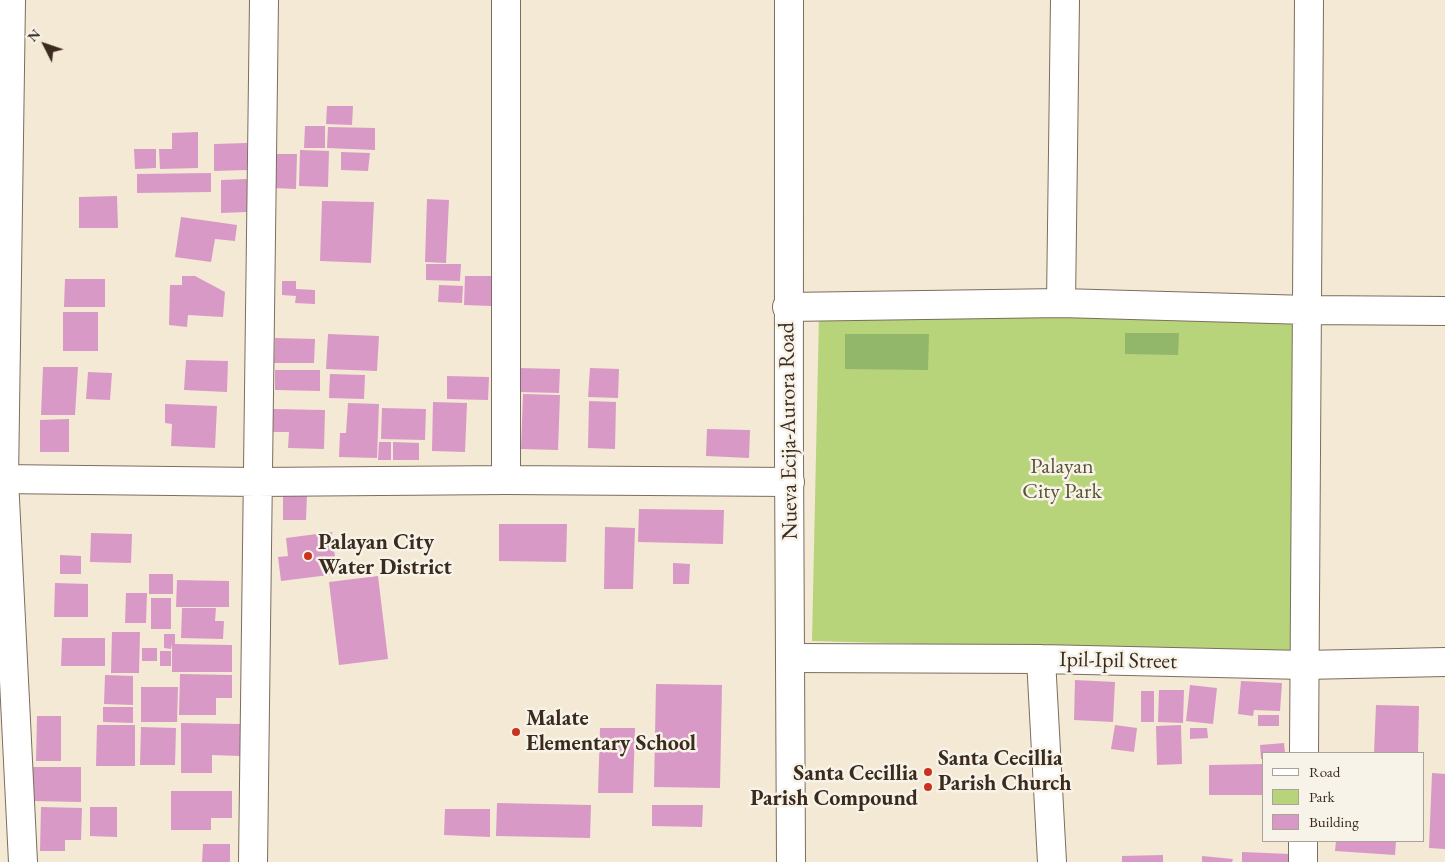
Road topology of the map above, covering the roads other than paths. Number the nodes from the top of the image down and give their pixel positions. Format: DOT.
graph roads {
  1 [pos="11,0"];
  2 [pos="264,0"];
  3 [pos="506,0"];
  4 [pos="789,0"];
  5 [pos="1065,0"];
  6 [pos="1309,0"];
  7 [pos="1062,303"];
  8 [pos="787,307"];
  9 [pos="1308,310"];
  10 [pos="1445,311"];
  11 [pos="2,479"];
  12 [pos="506,480"];
  13 [pos="257,482"];
  14 [pos="790,482"];
  15 [pos="790,658"];
  16 [pos="1041,659"];
  17 [pos="1445,662"];
  18 [pos="1304,665"];
  19 [pos="1304,752"];
  20 [pos="1303,842"];
  21 [pos="23,862"];
  22 [pos="253,862"];
  23 [pos="791,862"];
  24 [pos="1052,862"];
  25 [pos="1303,862"];
  1 -- 11 [label="street"];
  2 -- 13 [label="street"];
  3 -- 12 [label="street"];
  4 -- 8 [label="street, Nueva Ecija-Aurora Road"];
  5 -- 7 [label="street"];
  6 -- 9 [label="street"];
  7 -- 8 [label="street"];
  7 -- 9 [label="street"];
  8 -- 14 [label="street, Nueva Ecija-Aurora Road"];
  9 -- 10 [label="street"];
  9 -- 18 [label="street"];
  11 -- 13 [label="street"];
  11 -- 21 [label="street"];
  12 -- 13 [label="street"];
  12 -- 14 [label="street"];
  13 -- 22 [label="street"];
  14 -- 15 [label="street, Nueva Ecija-Aurora Road"];
  15 -- 16 [label="street, Ipil-Ipil Street"];
  15 -- 23 [label="street, Nueva Ecija-Aurora Road"];
  16 -- 18 [label="street, Ipil-Ipil Street"];
  16 -- 24 [label="street"];
  17 -- 18 [label="street, Ipil-Ipil Street"];
  18 -- 19 [label="street"];
  20 -- 25 [label="street"];
}
